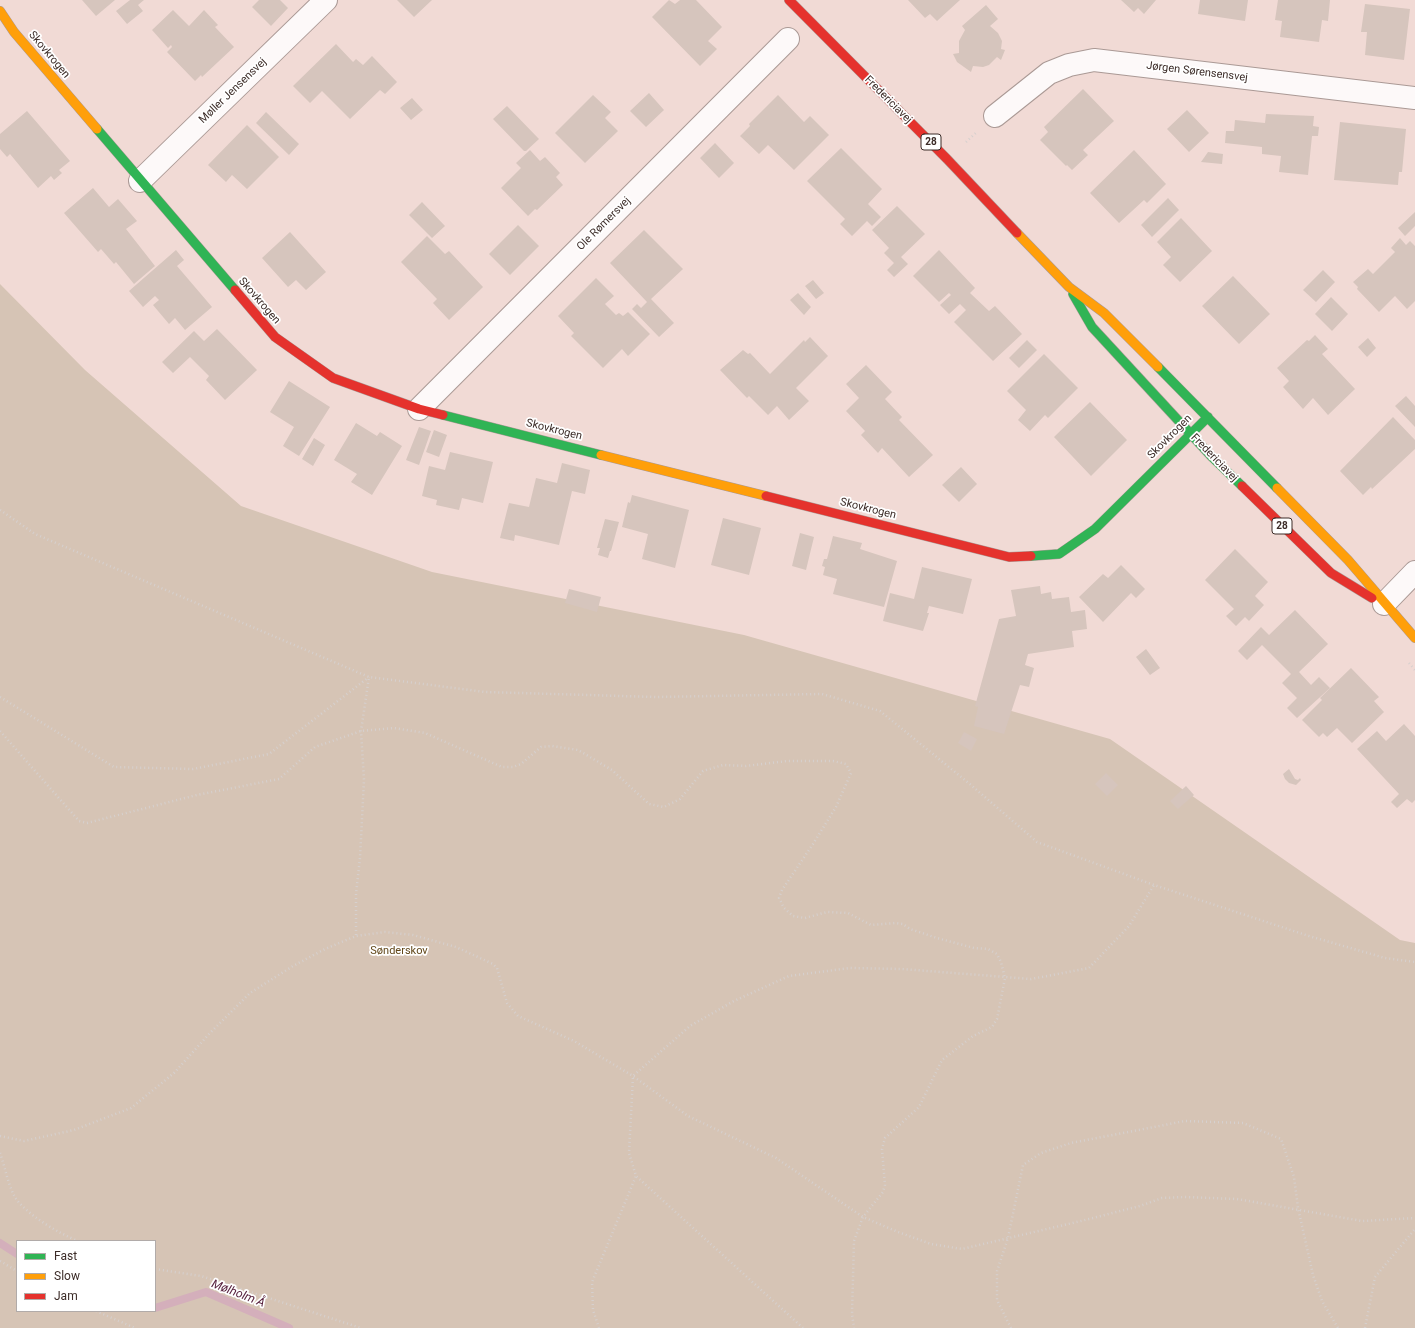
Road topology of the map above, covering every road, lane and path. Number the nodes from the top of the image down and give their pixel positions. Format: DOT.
graph roads {
  1 [pos="326,0"];
  2 [pos="790,0"];
  3 [pos="0,11"];
  4 [pos="788,39"];
  5 [pos="1415,98"];
  6 [pos="995,116"];
  7 [pos="140,181"];
  8 [pos="1070,287"];
  9 [pos="419,408"];
  10 [pos="1208,417"];
  11 [pos="1191,434"];
  12 [pos="0,510"];
  13 [pos="1415,572"];
  14 [pos="1384,604"];
  15 [pos="1415,638"];
  16 [pos="369,677"];
  17 [pos="0,697"];
  18 [pos="361,731"];
  19 [pos="0,732"];
  20 [pos="1154,885"];
  21 [pos="356,936"];
  22 [pos="1415,962"];
  23 [pos="1005,978"];
  24 [pos="633,1076"];
  25 [pos="0,1136"];
  26 [pos="0,1153"];
  27 [pos="636,1176"];
  28 [pos="1298,1208"];
  29 [pos="863,1217"];
  30 [pos="1415,1218"];
  31 [pos="1415,1229"];
  32 [pos="1008,1238"];
  33 [pos="76,1240"];
  34 [pos="0,1261"];
  35 [pos="16,1270"];
  36 [pos="156,1270"];
  37 [pos="98,1312"];
  38 [pos="135,1328"];
  39 [pos="361,1328"];
  40 [pos="599,1328"];
  41 [pos="803,1328"];
  42 [pos="854,1328"];
  43 [pos="1011,1328"];
  44 [pos="1338,1328"];
  45 [pos="1365,1328"];
  1 -- 7 [label="street, Møller Jensensvej"];
  2 -- 8 [label="street, Fredericiavej / 28"];
  3 -- 7 [label="street, Skovkrogen"];
  4 -- 9 [label="street, Ole Rømersvej"];
  5 -- 6 [label="street, Jørgen Sørensensvej"];
  7 -- 9 [label="street, Skovkrogen"];
  8 -- 10 [label="street, Fredericiavej / 28"];
  8 -- 11 [label="street, Fredericiavej / 28"];
  9 -- 11 [label="street, Skovkrogen"];
  10 -- 11 [label="street, Skovkrogen"];
  10 -- 14 [label="street, Fredericiavej / 28"];
  11 -- 14 [label="street, Fredericiavej / 28"];
  12 -- 16 [label="path"];
  13 -- 14 [label="street"];
  14 -- 15 [label="street, Fredericiavej / 28"];
  16 -- 17 [label="path"];
  16 -- 18 [label="path"];
  16 -- 20 [label="path"];
  18 -- 19 [label="path"];
  18 -- 21 [label="path"];
  18 -- 23 [label="path"];
  20 -- 22 [label="path"];
  20 -- 23 [label="path"];
  21 -- 24 [label="path"];
  21 -- 25 [label="path"];
  23 -- 24 [label="path"];
  23 -- 29 [label="path"];
  24 -- 27 [label="path"];
  24 -- 29 [label="path"];
  26 -- 33 [label="path"];
  27 -- 40 [label="path"];
  27 -- 41 [label="path"];
  28 -- 30 [label="path"];
  28 -- 32 [label="path"];
  28 -- 32 [label="path"];
  28 -- 44 [label="path"];
  29 -- 32 [label="path"];
  29 -- 42 [label="path"];
  31 -- 45 [label="path"];
  32 -- 43 [label="path"];
  34 -- 35 [label="path"];
  36 -- 39 [label="path"];
  37 -- 38 [label="path"];
}
